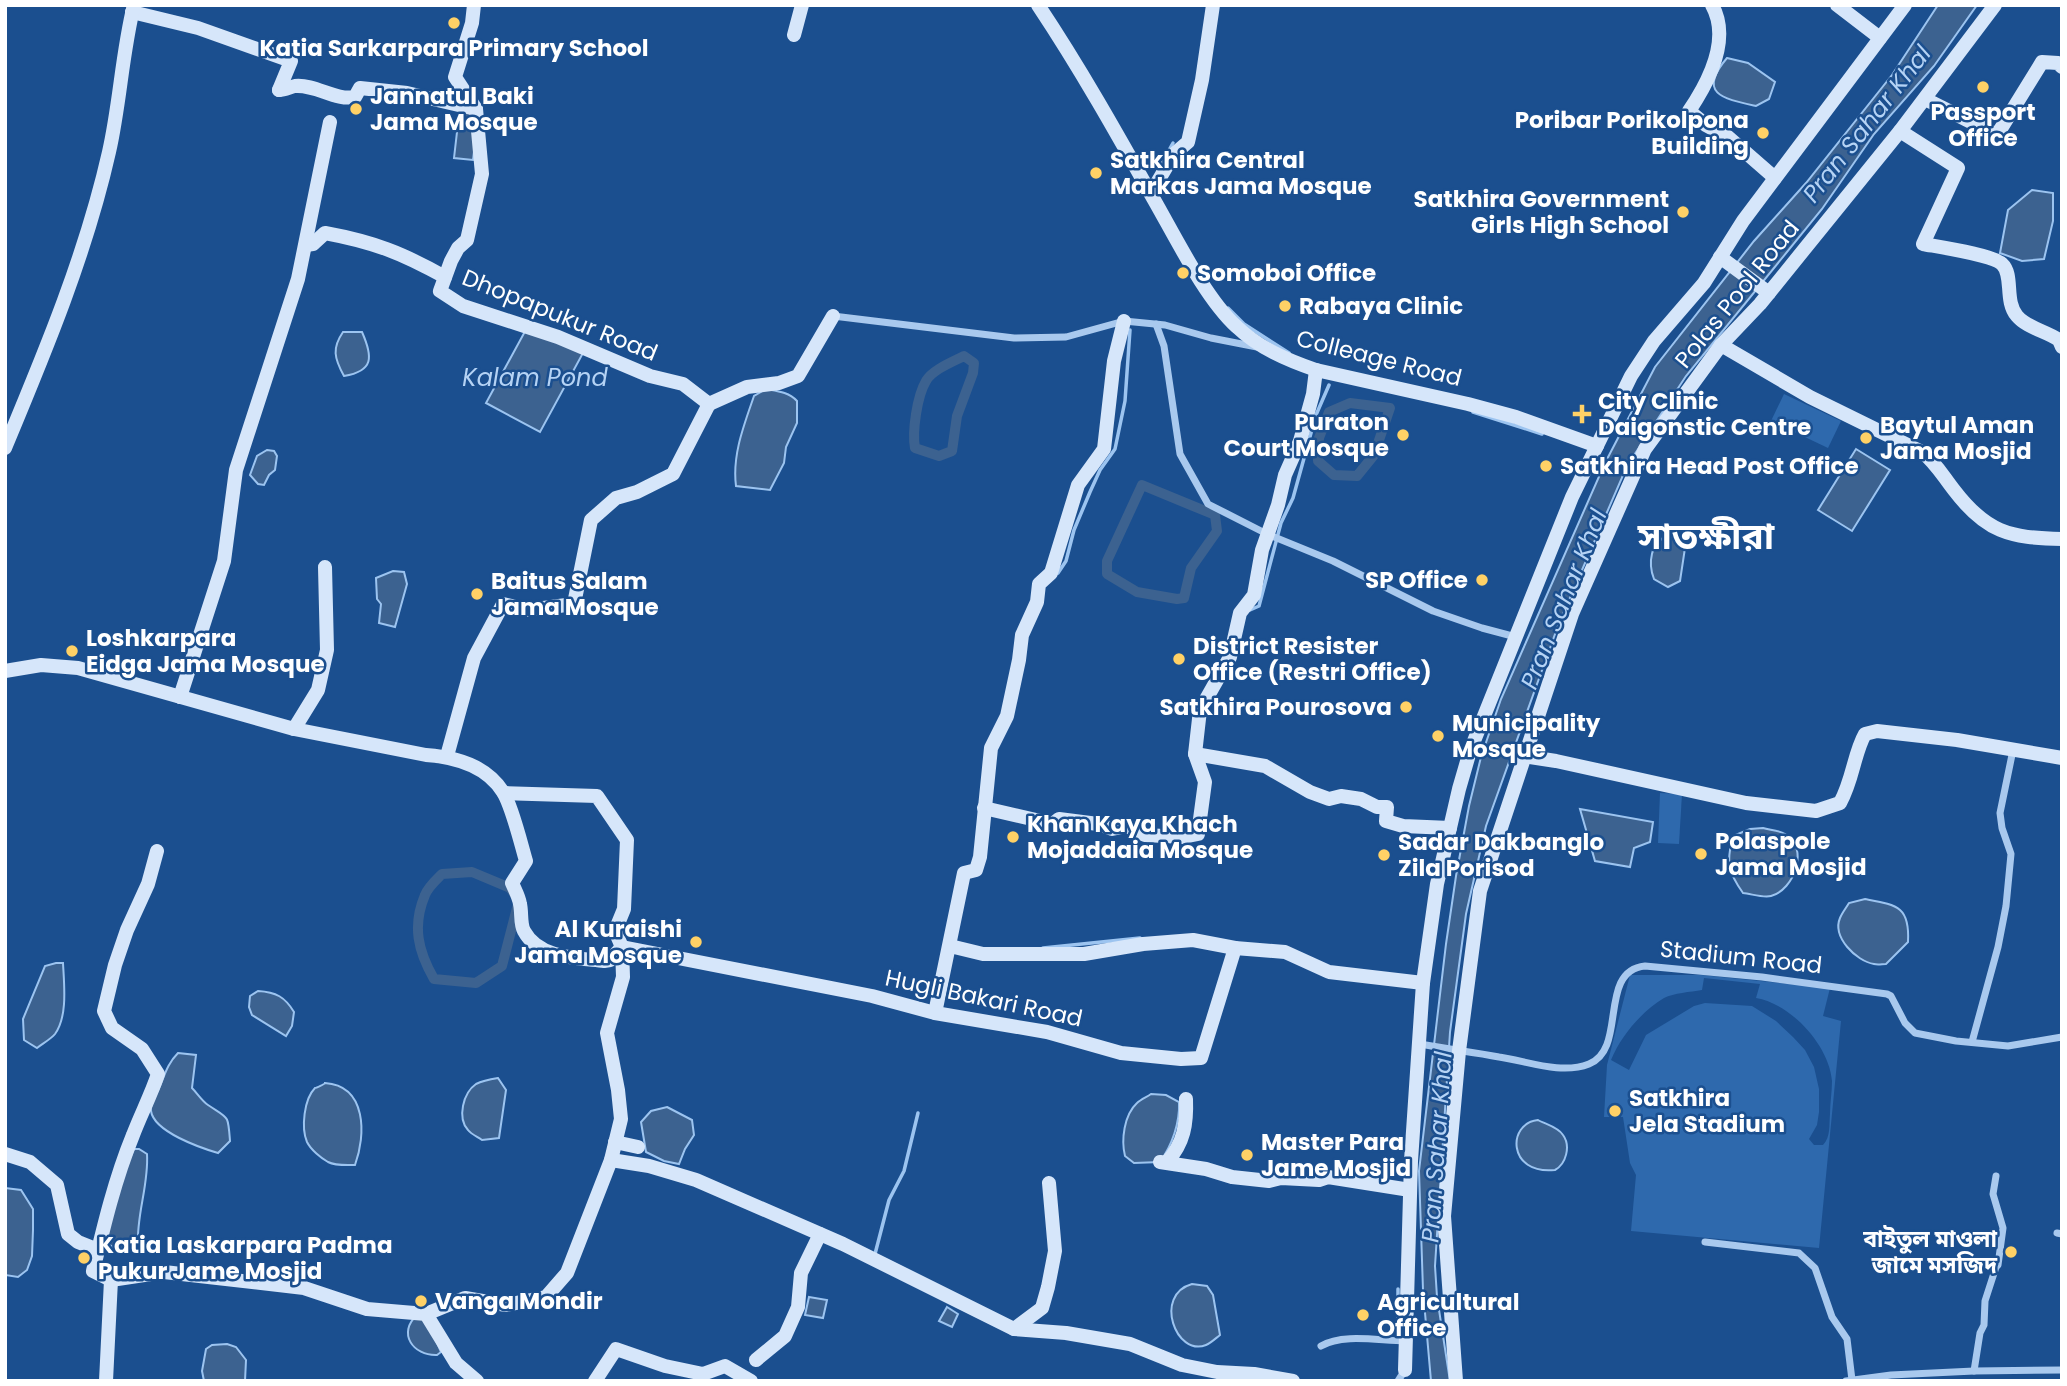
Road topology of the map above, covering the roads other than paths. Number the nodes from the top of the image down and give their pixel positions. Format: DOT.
graph roads {
  1 [pos="474,5"];
  2 [pos="802,5"];
  3 [pos="1038,5"];
  4 [pos="1213,5"];
  5 [pos="1712,5"];
  6 [pos="1836,5"];
  7 [pos="1905,5"];
  8 [pos="1995,5"];
  9 [pos="133,8"];
  10 [pos="793,35"];
  11 [pos="1880,38"];
  12 [pos="2062,67"];
  13 [pos="1925,99"];
  14 [pos="476,109"];
  15 [pos="330,122"];
  16 [pos="1899,131"];
  17 [pos="1775,178"];
  18 [pos="1151,193"];
  19 [pos="306,245"];
  20 [pos="1720,257"];
  21 [pos="445,278"];
  22 [pos="1769,293"];
  23 [pos="833,316"];
  24 [pos="1124,321"];
  25 [pos="1156,324"];
  26 [pos="1721,345"];
  27 [pos="2062,347"];
  28 [pos="1268,349"];
  29 [pos="1316,370"];
  30 [pos="709,404"];
  31 [pos="1597,446"];
  32 [pos="5,448"];
  33 [pos="1267,534"];
  34 [pos="2062,539"];
  35 [pos="326,567"];
  36 [pos="1516,637"];
  37 [pos="5,671"];
  38 [pos="180,697"];
  39 [pos="293,729"];
  40 [pos="2013,750"];
  41 [pos="1195,754"];
  42 [pos="447,756"];
  43 [pos="1523,756"];
  44 [pos="2062,758"];
  45 [pos="504,793"];
  46 [pos="984,808"];
  47 [pos="1450,828"];
  48 [pos="157,851"];
  49 [pos="950,946"];
  50 [pos="622,947"];
  51 [pos="1235,948"];
  52 [pos="1423,983"];
  53 [pos="935,1013"];
  54 [pos="2062,1037"];
  55 [pos="1972,1042"];
  56 [pos="1420,1044"];
  57 [pos="1459,1051"];
  58 [pos="1186,1099"];
  59 [pos="615,1142"];
  60 [pos="638,1147"];
  61 [pos="5,1154"];
  62 [pos="611,1160"];
  63 [pos="1996,1176"];
  64 [pos="1048,1183"];
  65 [pos="1410,1190"];
  66 [pos="820,1234"];
  67 [pos="1705,1242"];
  68 [pos="98,1250"];
  69 [pos="111,1280"];
  70 [pos="426,1314"];
  71 [pos="1014,1329"];
  72 [pos="1405,1341"];
  73 [pos="1321,1346"];
  74 [pos="756,1360"];
  75 [pos="1974,1370"];
  76 [pos="2062,1370"];
  77 [pos="1402,1377"];
  78 [pos="1849,1380"];
  79 [pos="106,1381"];
  80 [pos="477,1381"];
  81 [pos="595,1381"];
  82 [pos="751,1381"];
  83 [pos="1293,1381"];
  84 [pos="1456,1381"];
  1 -- 14 [label="street, Dhopapukur Road"];
  2 -- 10 [label="street"];
  3 -- 18 [label="street, Colleage Road"];
  4 -- 18 [label="street"];
  5 -- 17 [label="street"];
  6 -- 11 [label="street"];
  7 -- 11 [label="street"];
  8 -- 13 [label="street, Polas Pool Road"];
  9 -- 14 [label="street"];
  9 -- 32 [label="street"];
  11 -- 17 [label="street"];
  12 -- 13 [label="street"];
  13 -- 16 [label="street, Polas Pool Road"];
  14 -- 21 [label="street, Dhopapukur Road"];
  15 -- 19 [label="street"];
  16 -- 22 [label="street, Polas Pool Road"];
  16 -- 27 [label="street"];
  17 -- 20 [label="street"];
  18 -- 28 [label="street, Colleage Road"];
  19 -- 21 [label="street"];
  19 -- 38 [label="street"];
  20 -- 22 [label="street"];
  20 -- 31 [label="street"];
  21 -- 30 [label="street, Dhopapukur Road"];
  22 -- 26 [label="street, Polas Pool Road"];
  23 -- 24 [label="street"];
  23 -- 30 [label="street"];
  24 -- 25 [label="street"];
  24 -- 46 [label="street"];
  25 -- 28 [label="street"];
  25 -- 33 [label="street"];
  26 -- 34 [label="street"];
  26 -- 43 [label="street, Polas Pool Road"];
  28 -- 29 [label="street, Colleage Road"];
  29 -- 31 [label="street, Colleage Road"];
  29 -- 33 [label="street"];
  30 -- 42 [label="street"];
  31 -- 36 [label="street"];
  33 -- 36 [label="street"];
  33 -- 41 [label="street"];
  35 -- 39 [label="street"];
  36 -- 47 [label="street"];
  37 -- 38 [label="street"];
  38 -- 39 [label="street"];
  39 -- 42 [label="street"];
  40 -- 43 [label="street"];
  40 -- 44 [label="street"];
  40 -- 55 [label="street"];
  41 -- 46 [label="street"];
  41 -- 47 [label="street"];
  42 -- 45 [label="street"];
  43 -- 57 [label="street, Polas Pool Road"];
  45 -- 50 [label="street"];
  45 -- 50 [label="street"];
  46 -- 49 [label="street"];
  47 -- 52 [label="street"];
  48 -- 68 [label="street"];
  49 -- 51 [label="street"];
  49 -- 53 [label="street"];
  50 -- 53 [label="street, Hugli Bakari Road"];
  50 -- 59 [label="street"];
  51 -- 52 [label="street"];
  51 -- 53 [label="street, Hugli Bakari Road"];
  52 -- 56 [label="street"];
  54 -- 55 [label="street, Stadium Road"];
  55 -- 57 [label="street, Stadium Road"];
  56 -- 57 [label="street, Stadium Road"];
  56 -- 65 [label="street"];
  57 -- 84 [label="street, Polas Pool Road"];
  58 -- 65 [label="street"];
  59 -- 60 [label="street"];
  59 -- 62 [label="street"];
  61 -- 68 [label="street"];
  62 -- 66 [label="street"];
  62 -- 70 [label="street"];
  63 -- 75 [label="street"];
  64 -- 71 [label="street"];
  65 -- 72 [label="street"];
  66 -- 71 [label="street"];
  66 -- 74 [label="street"];
  67 -- 78 [label="street"];
  68 -- 69 [label="street"];
  69 -- 70 [label="street"];
  69 -- 79 [label="street"];
  70 -- 80 [label="street"];
  71 -- 83 [label="street"];
  72 -- 73 [label="street"];
  72 -- 77 [label="street"];
  75 -- 76 [label="street"];
  75 -- 78 [label="street"];
  81 -- 82 [label="street"];
}
